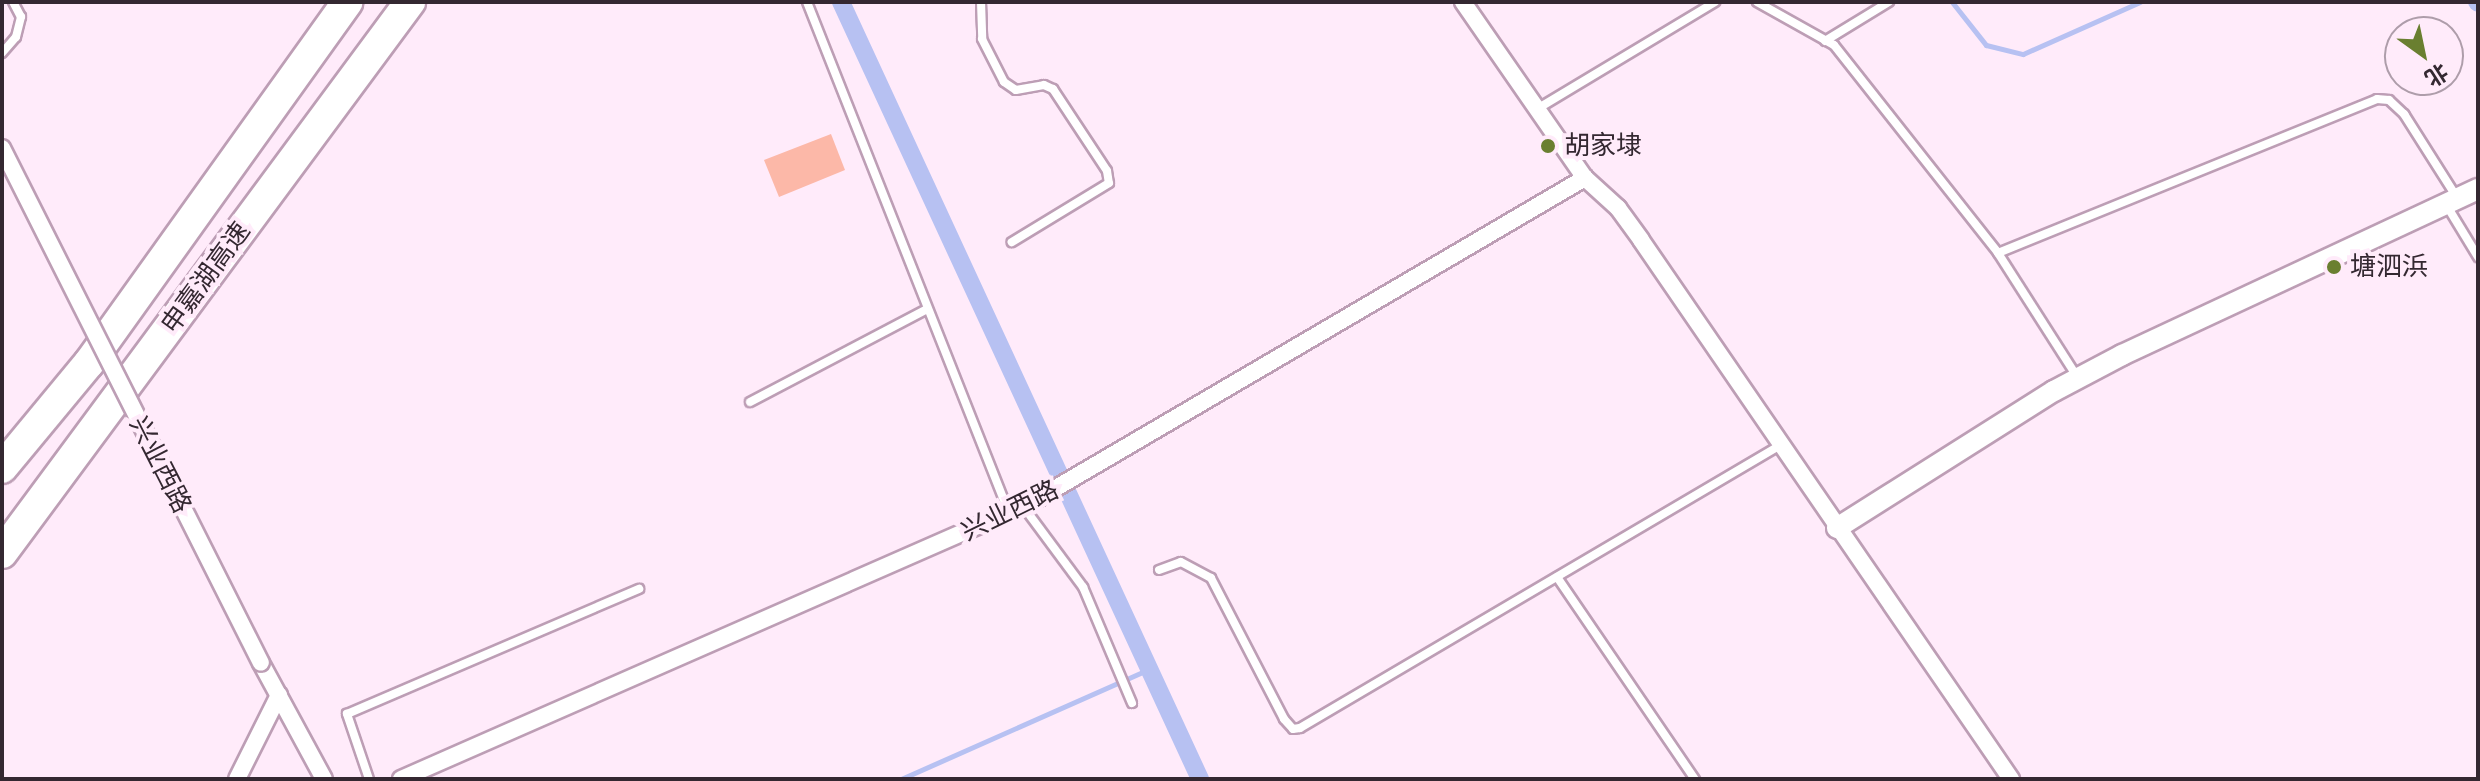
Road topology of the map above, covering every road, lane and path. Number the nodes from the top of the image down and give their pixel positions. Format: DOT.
graph roads {
  1 [pos="13,2"];
  2 [pos="347,2"];
  3 [pos="410,2"];
  4 [pos="807,2"];
  5 [pos="981,2"];
  6 [pos="1463,2"];
  7 [pos="1715,2"];
  8 [pos="1757,2"];
  9 [pos="1889,2"];
  10 [pos="1825,41"];
  11 [pos="2,53"];
  12 [pos="1537,109"];
  13 [pos="2,148"];
  14 [pos="1585,178"];
  15 [pos="2478,189"];
  16 [pos="2453,203"];
  17 [pos="1012,242"];
  18 [pos="1998,253"];
  19 [pos="2478,257"];
  20 [pos="925,310"];
  21 [pos="2078,379"];
  22 [pos="750,402"];
  23 [pos="1779,446"];
  24 [pos="2,468"];
  25 [pos="1021,507"];
  26 [pos="1837,528"];
  27 [pos="2,553"];
  28 [pos="1159,570"];
  29 [pos="1557,577"];
  30 [pos="639,589"];
  31 [pos="279,695"];
  32 [pos="1132,703"];
  33 [pos="237,779"];
  34 [pos="324,779"];
  35 [pos="369,779"];
  36 [pos="401,779"];
  37 [pos="1695,779"];
  38 [pos="2011,779"];
  1 -- 11 [label="lane"];
  2 -- 24 [label="highway, 申嘉湖高速"];
  3 -- 27 [label="highway, 申嘉湖高速"];
  4 -- 20 [label="lane"];
  5 -- 17 [label="lane"];
  6 -- 12 [label="street"];
  7 -- 12 [label="lane"];
  8 -- 10 [label="lane"];
  9 -- 10 [label="lane"];
  10 -- 18 [label="lane"];
  12 -- 14 [label="street"];
  13 -- 31 [label="street, 兴业西路, bridge"];
  14 -- 23 [label="street"];
  14 -- 25 [label="street, 兴业西路"];
  15 -- 16 [label="street"];
  16 -- 18 [label="lane"];
  16 -- 19 [label="lane"];
  16 -- 21 [label="street"];
  18 -- 21 [label="lane"];
  20 -- 22 [label="lane"];
  20 -- 25 [label="lane"];
  21 -- 26 [label="street"];
  23 -- 26 [label="street"];
  23 -- 29 [label="lane"];
  25 -- 32 [label="lane"];
  25 -- 36 [label="street, 兴业西路"];
  26 -- 38 [label="street"];
  28 -- 29 [label="lane"];
  29 -- 37 [label="lane"];
  30 -- 35 [label="lane"];
  31 -- 33 [label="street"];
  31 -- 34 [label="street, 兴业西路"];
}
